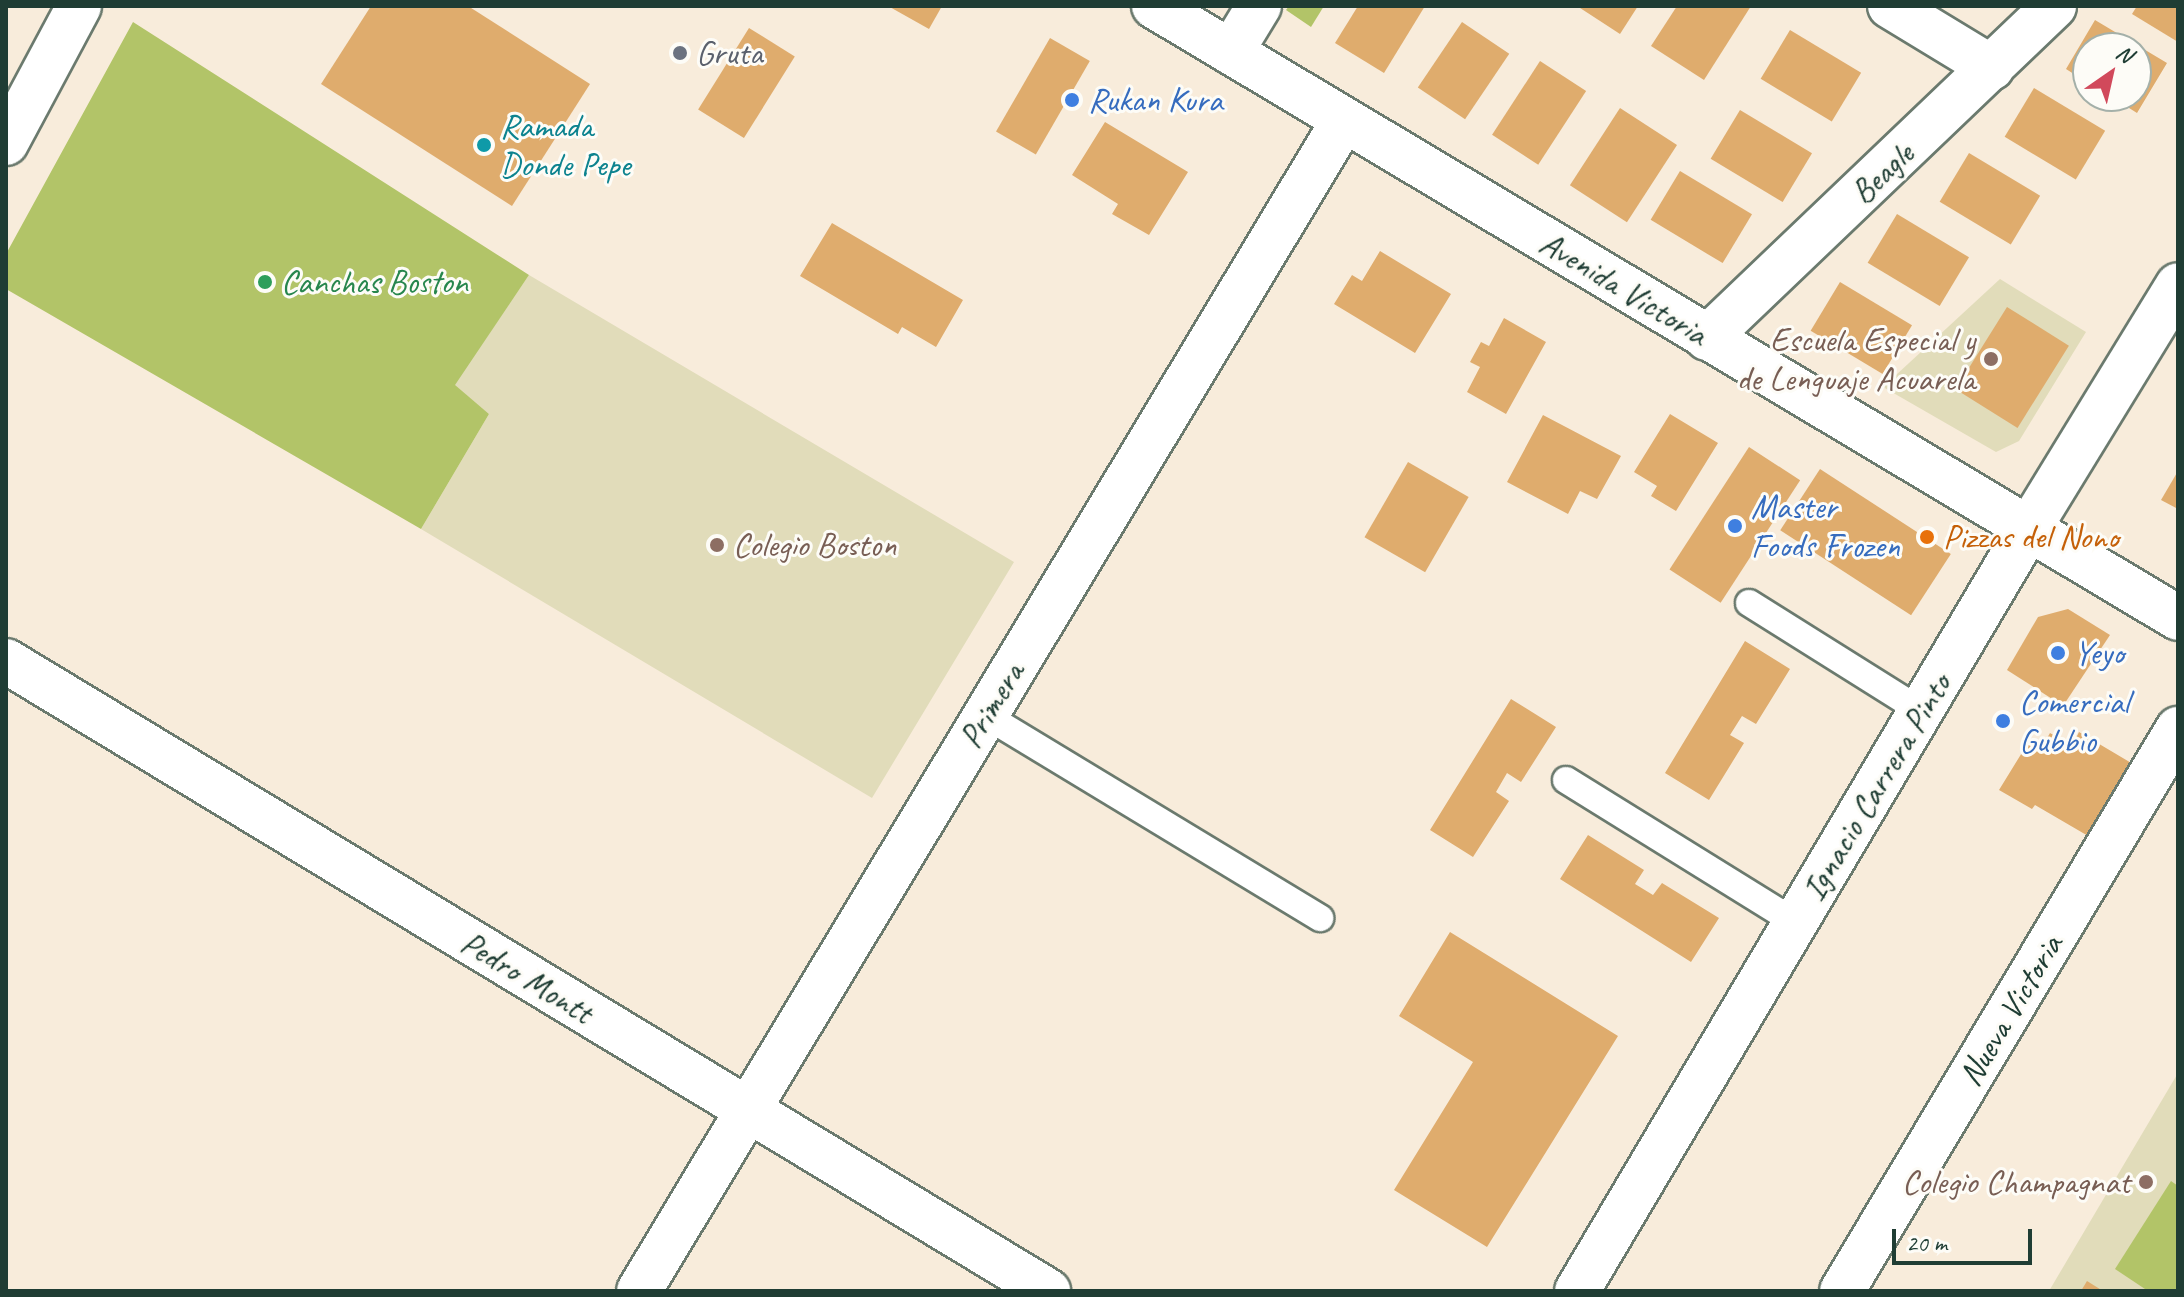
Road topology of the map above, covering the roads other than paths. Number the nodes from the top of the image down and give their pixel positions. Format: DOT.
graph roads {
  1 [pos="79,6"];
  2 [pos="1154,6"];
  3 [pos="1259,6"];
  4 [pos="1890,6"];
  5 [pos="2054,6"];
  6 [pos="1231,52"];
  7 [pos="1992,68"];
  8 [pos="1344,120"];
  9 [pos="6,143"];
  10 [pos="2178,285"];
  11 [pos="1707,338"];
  12 [pos="2028,530"];
  13 [pos="1749,603"];
  14 [pos="2178,618"];
  15 [pos="6,661"];
  16 [pos="1921,711"];
  17 [pos="985,715"];
  18 [pos="2178,729"];
  19 [pos="1566,780"];
  20 [pos="1320,918"];
  21 [pos="1795,922"];
  22 [pos="748,1110"];
  23 [pos="639,1291"];
  24 [pos="1048,1291"];
  25 [pos="1577,1291"];
  26 [pos="1842,1291"];
  1 -- 9 [label="street"];
  2 -- 6 [label="street, Avenida Victoria"];
  3 -- 6 [label="street"];
  4 -- 7 [label="street"];
  5 -- 7 [label="street, Beagle"];
  6 -- 8 [label="street, Avenida Victoria"];
  7 -- 11 [label="street, Beagle"];
  8 -- 11 [label="street, Avenida Victoria"];
  8 -- 17 [label="street, Primera"];
  10 -- 12 [label="street, Ignacio Carrera Pinto"];
  11 -- 12 [label="street, Avenida Victoria"];
  12 -- 14 [label="street, Avenida Victoria"];
  12 -- 16 [label="street, Ignacio Carrera Pinto"];
  13 -- 16 [label="lane"];
  15 -- 22 [label="street, Pedro Montt"];
  16 -- 21 [label="street, Ignacio Carrera Pinto"];
  17 -- 20 [label="lane"];
  17 -- 22 [label="street, Primera"];
  18 -- 26 [label="street, Nueva Victoria"];
  19 -- 21 [label="lane"];
  21 -- 25 [label="street, Ignacio Carrera Pinto"];
  22 -- 23 [label="street, Primera"];
  22 -- 24 [label="street, Pedro Montt"];
}
